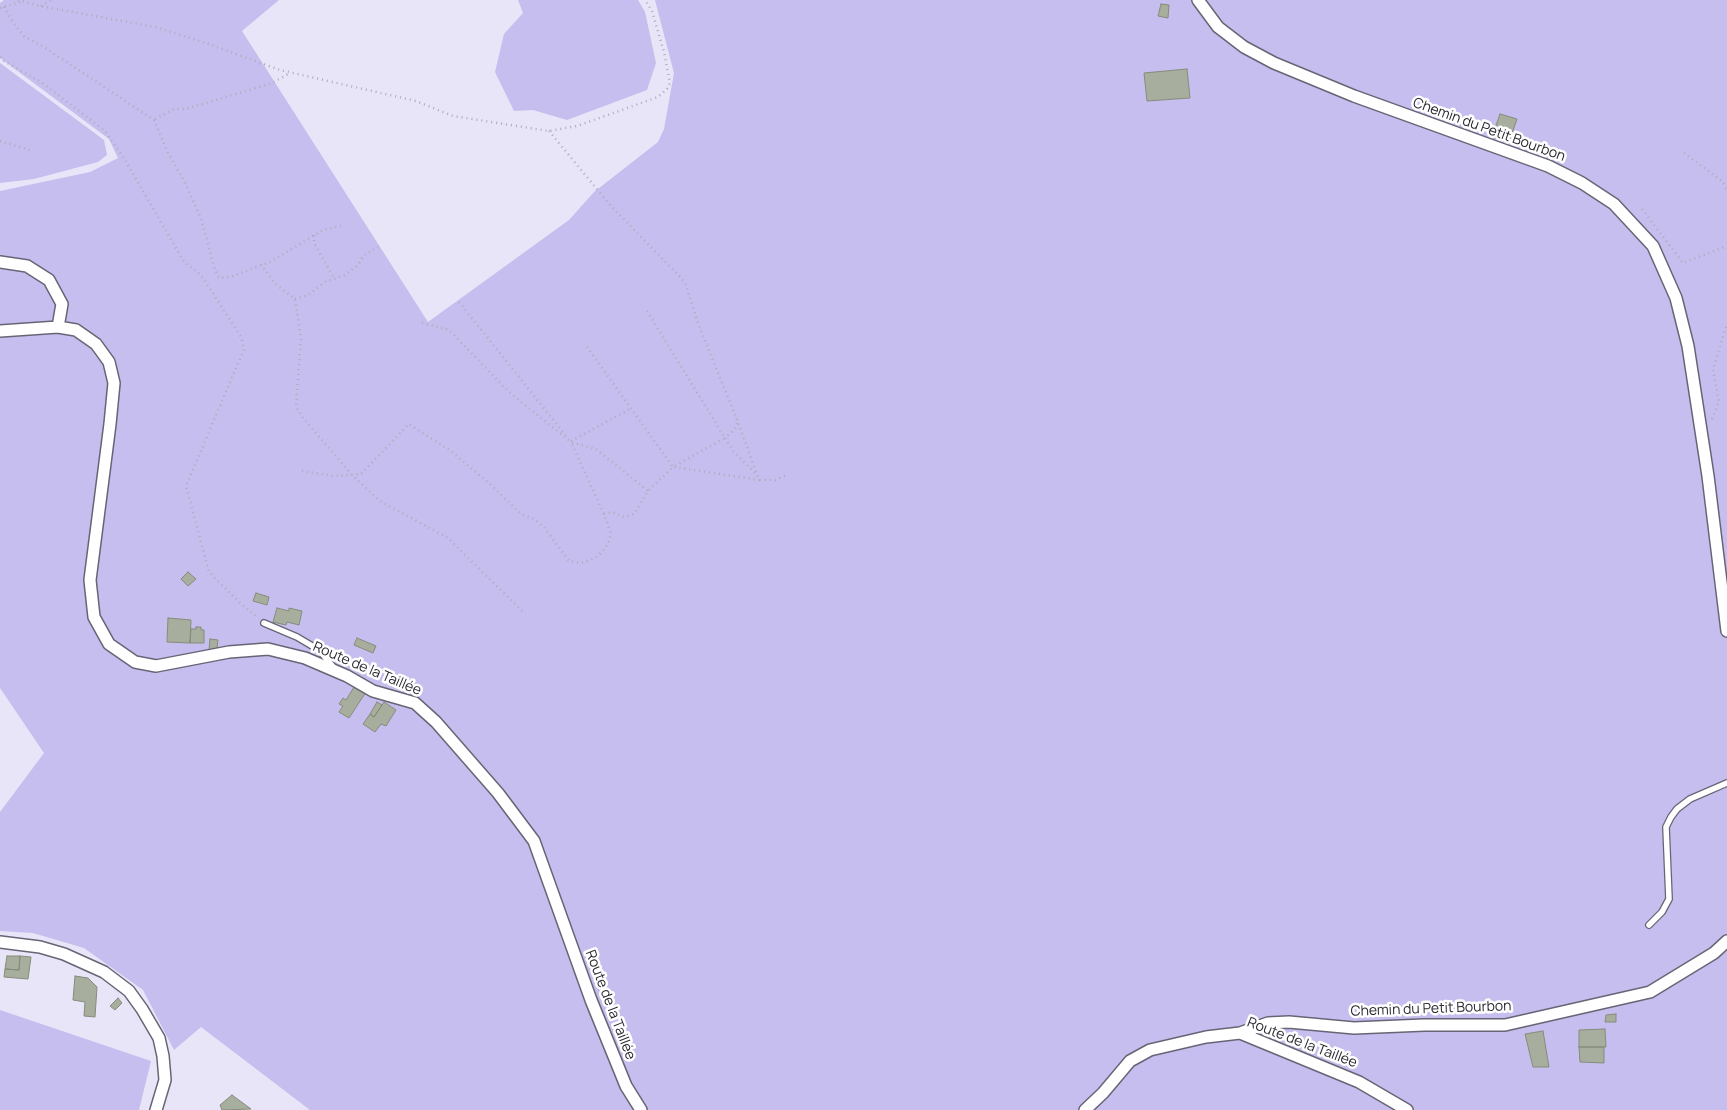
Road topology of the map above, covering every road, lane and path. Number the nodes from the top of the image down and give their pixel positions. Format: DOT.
graph roads {
  1 [pos="51,0"];
  2 [pos="645,0"];
  3 [pos="1198,0"];
  4 [pos="19,1"];
  5 [pos="40,6"];
  6 [pos="2,7"];
  7 [pos="0,57"];
  8 [pos="292,73"];
  9 [pos="154,120"];
  10 [pos="549,131"];
  11 [pos="0,141"];
  12 [pos="32,151"];
  13 [pos="1684,153"];
  14 [pos="1727,192"];
  15 [pos="1642,209"];
  16 [pos="341,226"];
  17 [pos="314,235"];
  18 [pos="1727,246"];
  19 [pos="378,247"];
  20 [pos="0,262"];
  21 [pos="261,264"];
  22 [pos="334,278"];
  23 [pos="295,299"];
  24 [pos="459,302"];
  25 [pos="647,311"];
  26 [pos="422,323"];
  27 [pos="1727,324"];
  28 [pos="58,327"];
  29 [pos="0,331"];
  30 [pos="586,347"];
  31 [pos="630,409"];
  32 [pos="738,422"];
  33 [pos="725,438"];
  34 [pos="1702,441"];
  35 [pos="571,442"];
  36 [pos="673,467"];
  37 [pos="302,471"];
  38 [pos="757,475"];
  39 [pos="787,475"];
  40 [pos="353,476"];
  41 [pos="760,480"];
  42 [pos="648,492"];
  43 [pos="604,514"];
  44 [pos="525,614"];
  45 [pos="264,622"];
  46 [pos="1727,631"];
  47 [pos="337,672"];
  48 [pos="1727,782"];
  49 [pos="1649,925"];
  50 [pos="1727,941"];
  51 [pos="0,942"];
  52 [pos="1240,1033"];
  53 [pos="156,1110"];
  54 [pos="641,1110"];
  55 [pos="1085,1110"];
  56 [pos="1407,1110"];
  1 -- 5 [label="path"];
  2 -- 10 [label="path"];
  3 -- 34 [label="street, Chemin du Petit Bourbon"];
  4 -- 5 [label="path"];
  4 -- 6 [label="path"];
  5 -- 8 [label="path"];
  6 -- 9 [label="path"];
  7 -- 45 [label="path"];
  8 -- 9 [label="path"];
  8 -- 10 [label="path"];
  9 -- 21 [label="path"];
  10 -- 32 [label="path"];
  11 -- 12 [label="path"];
  13 -- 14 [label="path"];
  15 -- 18 [label="path"];
  16 -- 17 [label="path"];
  17 -- 21 [label="path"];
  17 -- 22 [label="path"];
  19 -- 22 [label="path"];
  20 -- 28 [label="street"];
  21 -- 23 [label="path"];
  22 -- 23 [label="path"];
  23 -- 40 [label="path"];
  24 -- 35 [label="path"];
  25 -- 33 [label="path"];
  26 -- 35 [label="path"];
  27 -- 34 [label="path"];
  28 -- 29 [label="street"];
  28 -- 47 [label="street, Route de la Taillée"];
  30 -- 31 [label="path"];
  31 -- 35 [label="path"];
  31 -- 36 [label="path"];
  32 -- 33 [label="path"];
  32 -- 38 [label="path"];
  33 -- 36 [label="path"];
  33 -- 38 [label="path"];
  34 -- 46 [label="street, Chemin du Petit Bourbon"];
  35 -- 42 [label="path"];
  35 -- 43 [label="path"];
  36 -- 41 [label="path"];
  36 -- 42 [label="path"];
  37 -- 40 [label="path"];
  38 -- 41 [label="path"];
  39 -- 41 [label="path"];
  40 -- 43 [label="path"];
  40 -- 44 [label="path"];
  42 -- 43 [label="path"];
  45 -- 47 [label="lane"];
  47 -- 54 [label="street, Route de la Taillée"];
  48 -- 49 [label="lane"];
  50 -- 52 [label="street, Chemin du Petit Bourbon"];
  51 -- 53 [label="street"];
  52 -- 55 [label="street, Route de la Taillée"];
  52 -- 56 [label="street, Route de la Taillée"];
}
